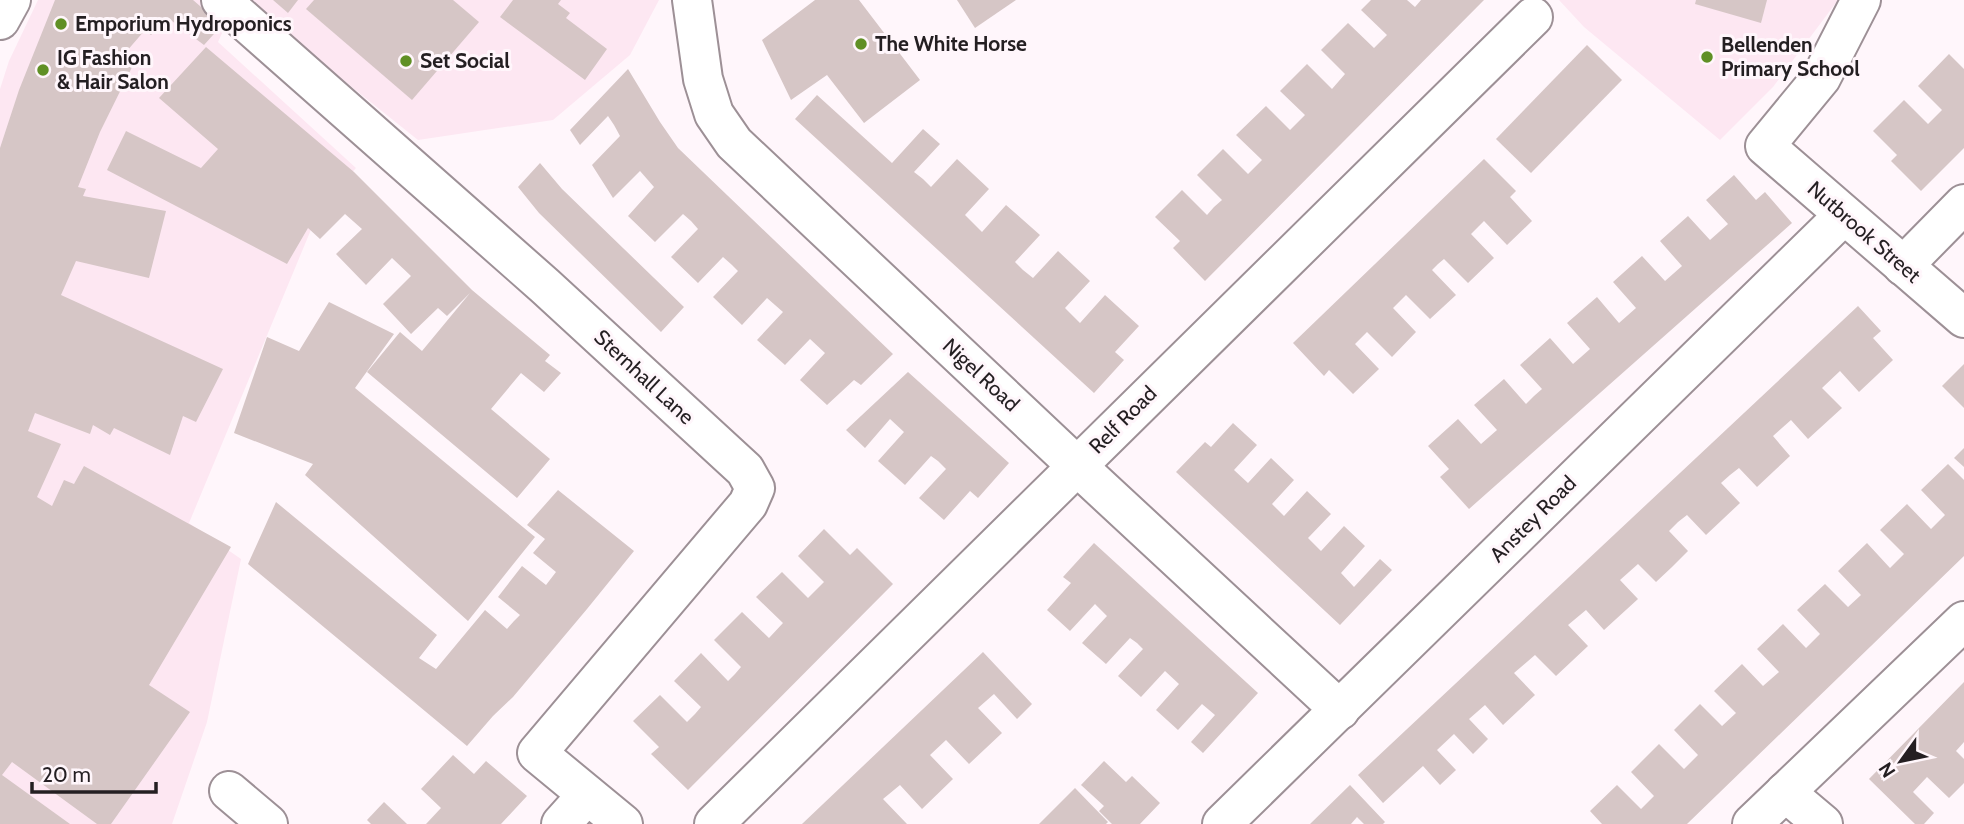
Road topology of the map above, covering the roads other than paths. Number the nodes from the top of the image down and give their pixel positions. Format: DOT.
graph roads {
  1 [pos="10,0"];
  2 [pos="692,0"];
  3 [pos="1861,0"];
  4 [pos="226,4"];
  5 [pos="1533,16"];
  6 [pos="0,20"];
  7 [pos="1964,204"];
  8 [pos="1844,215"];
  9 [pos="1903,266"];
  10 [pos="1964,318"];
  11 [pos="1077,466"];
  12 [pos="1964,621"];
  13 [pos="1339,710"];
  14 [pos="229,791"];
  15 [pos="1785,792"];
  16 [pos="587,795"];
  17 [pos="268,824"];
  18 [pos="561,824"];
  19 [pos="624,824"];
  20 [pos="714,824"];
  21 [pos="1222,824"];
  22 [pos="1752,824"];
  23 [pos="1823,824"];
  1 -- 6 [label="street"];
  2 -- 11 [label="street, Nigel Road"];
  3 -- 8 [label="street, Nutbrook Street"];
  4 -- 16 [label="street, Sternhall Lane"];
  5 -- 11 [label="street, Relf Road"];
  7 -- 9 [label="street"];
  8 -- 9 [label="street, Nutbrook Street"];
  8 -- 13 [label="street, Anstey Road"];
  9 -- 10 [label="street, Nutbrook Street"];
  11 -- 13 [label="street, Nigel Road"];
  11 -- 20 [label="street, Relf Road"];
  12 -- 15 [label="street"];
  13 -- 21 [label="street, Anstey Road"];
  14 -- 17 [label="street"];
  15 -- 22 [label="street"];
  15 -- 23 [label="street"];
  16 -- 18 [label="street"];
  16 -- 19 [label="street"];
}
